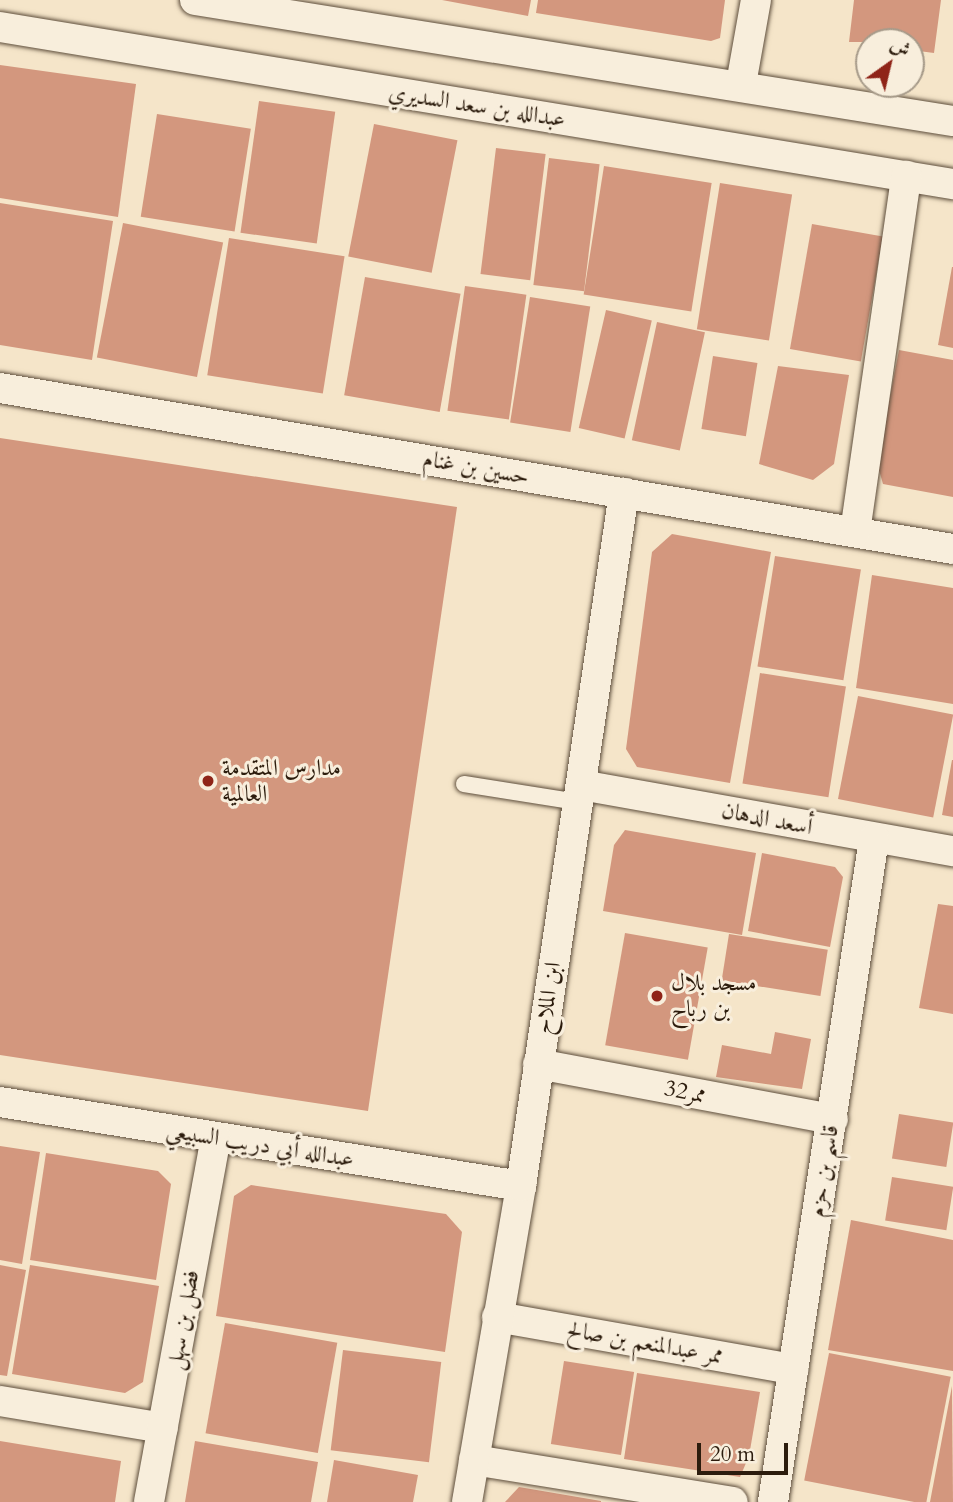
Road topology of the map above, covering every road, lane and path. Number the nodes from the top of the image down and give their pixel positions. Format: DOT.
graph roads {
  1 [pos="195,0"];
  2 [pos="756,0"];
  3 [pos="256,5"];
  4 [pos="0,27"];
  5 [pos="741,84"];
  6 [pos="953,121"];
  7 [pos="906,176"];
  8 [pos="953,184"];
  9 [pos="0,388"];
  10 [pos="624,493"];
  11 [pos="856,532"];
  12 [pos="953,549"];
  13 [pos="464,784"];
  14 [pos="579,793"];
  15 [pos="874,839"];
  16 [pos="953,851"];
  17 [pos="538,1064"];
  18 [pos="0,1102"];
  19 [pos="833,1119"];
  20 [pos="216,1138"];
  21 [pos="521,1186"];
  22 [pos="497,1317"];
  23 [pos="793,1369"];
  24 [pos="0,1401"];
  25 [pos="163,1428"];
  26 [pos="474,1460"];
  27 [pos="149,1502"];
  28 [pos="467,1502"];
  29 [pos="733,1502"];
  30 [pos="773,1502"];
  1 -- 3 [label="street"];
  2 -- 5 [label="street"];
  3 -- 5 [label="street"];
  4 -- 7 [label="street, عبدالله بن سعد السديري"];
  5 -- 6 [label="street"];
  7 -- 8 [label="street, عبدالله بن سعد السديري"];
  7 -- 11 [label="street"];
  9 -- 10 [label="street, حسين بن غنام"];
  10 -- 11 [label="street, حسين بن غنام"];
  10 -- 14 [label="street, ابن الملاح"];
  11 -- 12 [label="street, حسين بن غنام"];
  13 -- 14 [label="lane"];
  14 -- 15 [label="street, أسعد الدهان"];
  14 -- 17 [label="street, ابن الملاح"];
  15 -- 16 [label="street, أسعد الدهان"];
  15 -- 19 [label="street, قاسم بن حزم"];
  17 -- 19 [label="street, ممر32"];
  17 -- 21 [label="street, ابن الملاح"];
  18 -- 20 [label="street, عبدالله أبي دريب السبيعي"];
  19 -- 23 [label="street, قاسم بن حزم"];
  20 -- 21 [label="street, عبدالله أبي دريب السبيعي"];
  20 -- 25 [label="street, فضل بن سهل"];
  21 -- 22 [label="street, ابن الملاح"];
  22 -- 23 [label="street, ممر عبدالمنعم بن صالح"];
  22 -- 26 [label="street, ابن الملاح"];
  23 -- 30 [label="street, قاسم بن حزم"];
  24 -- 25 [label="street"];
  25 -- 27 [label="street, فضل بن سهل"];
  26 -- 28 [label="street, ابن الملاح"];
  26 -- 29 [label="street"];
}
